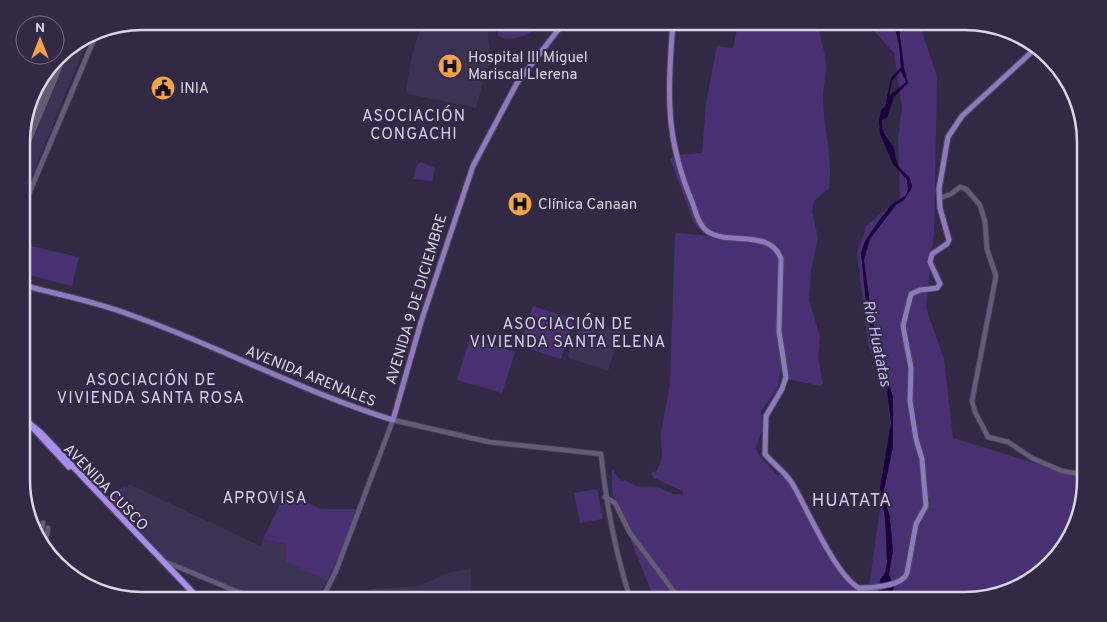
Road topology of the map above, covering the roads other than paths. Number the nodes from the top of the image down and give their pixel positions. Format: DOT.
graph roads {
  1 [pos="558,30"];
  2 [pos="672,30"];
  3 [pos="93,42"];
  4 [pos="1032,52"];
  5 [pos="30,191"];
  6 [pos="940,198"];
  7 [pos="30,287"];
  8 [pos="393,420"];
  9 [pos="30,425"];
  10 [pos="1077,474"];
  11 [pos="605,497"];
  12 [pos="43,523"];
  13 [pos="48,528"];
  14 [pos="42,529"];
  15 [pos="46,537"];
  16 [pos="165,562"];
  17 [pos="193,592"];
  18 [pos="238,592"];
  19 [pos="325,592"];
  20 [pos="628,592"];
  21 [pos="674,592"];
  1 -- 8 [label="main road, AVENIDA 9 DE DICIEMBRE"];
  2 -- 6 [label="main road"];
  3 -- 5 [label="main road"];
  4 -- 6 [label="main road"];
  6 -- 10 [label="main road"];
  7 -- 8 [label="main road, AVENIDA ARENALES"];
  8 -- 11 [label="main road, AVENIDA ARENALES"];
  8 -- 19 [label="main road, AVENIDA 9 DE DICIEMBRE"];
  9 -- 16 [label="highway, AVENIDA CUSCO"];
  11 -- 20 [label="main road"];
  11 -- 21 [label="main road"];
  12 -- 14 [label="main road"];
  13 -- 15 [label="main road"];
  16 -- 17 [label="highway, AVENIDA CUSCO"];
  16 -- 18 [label="main road"];
}
